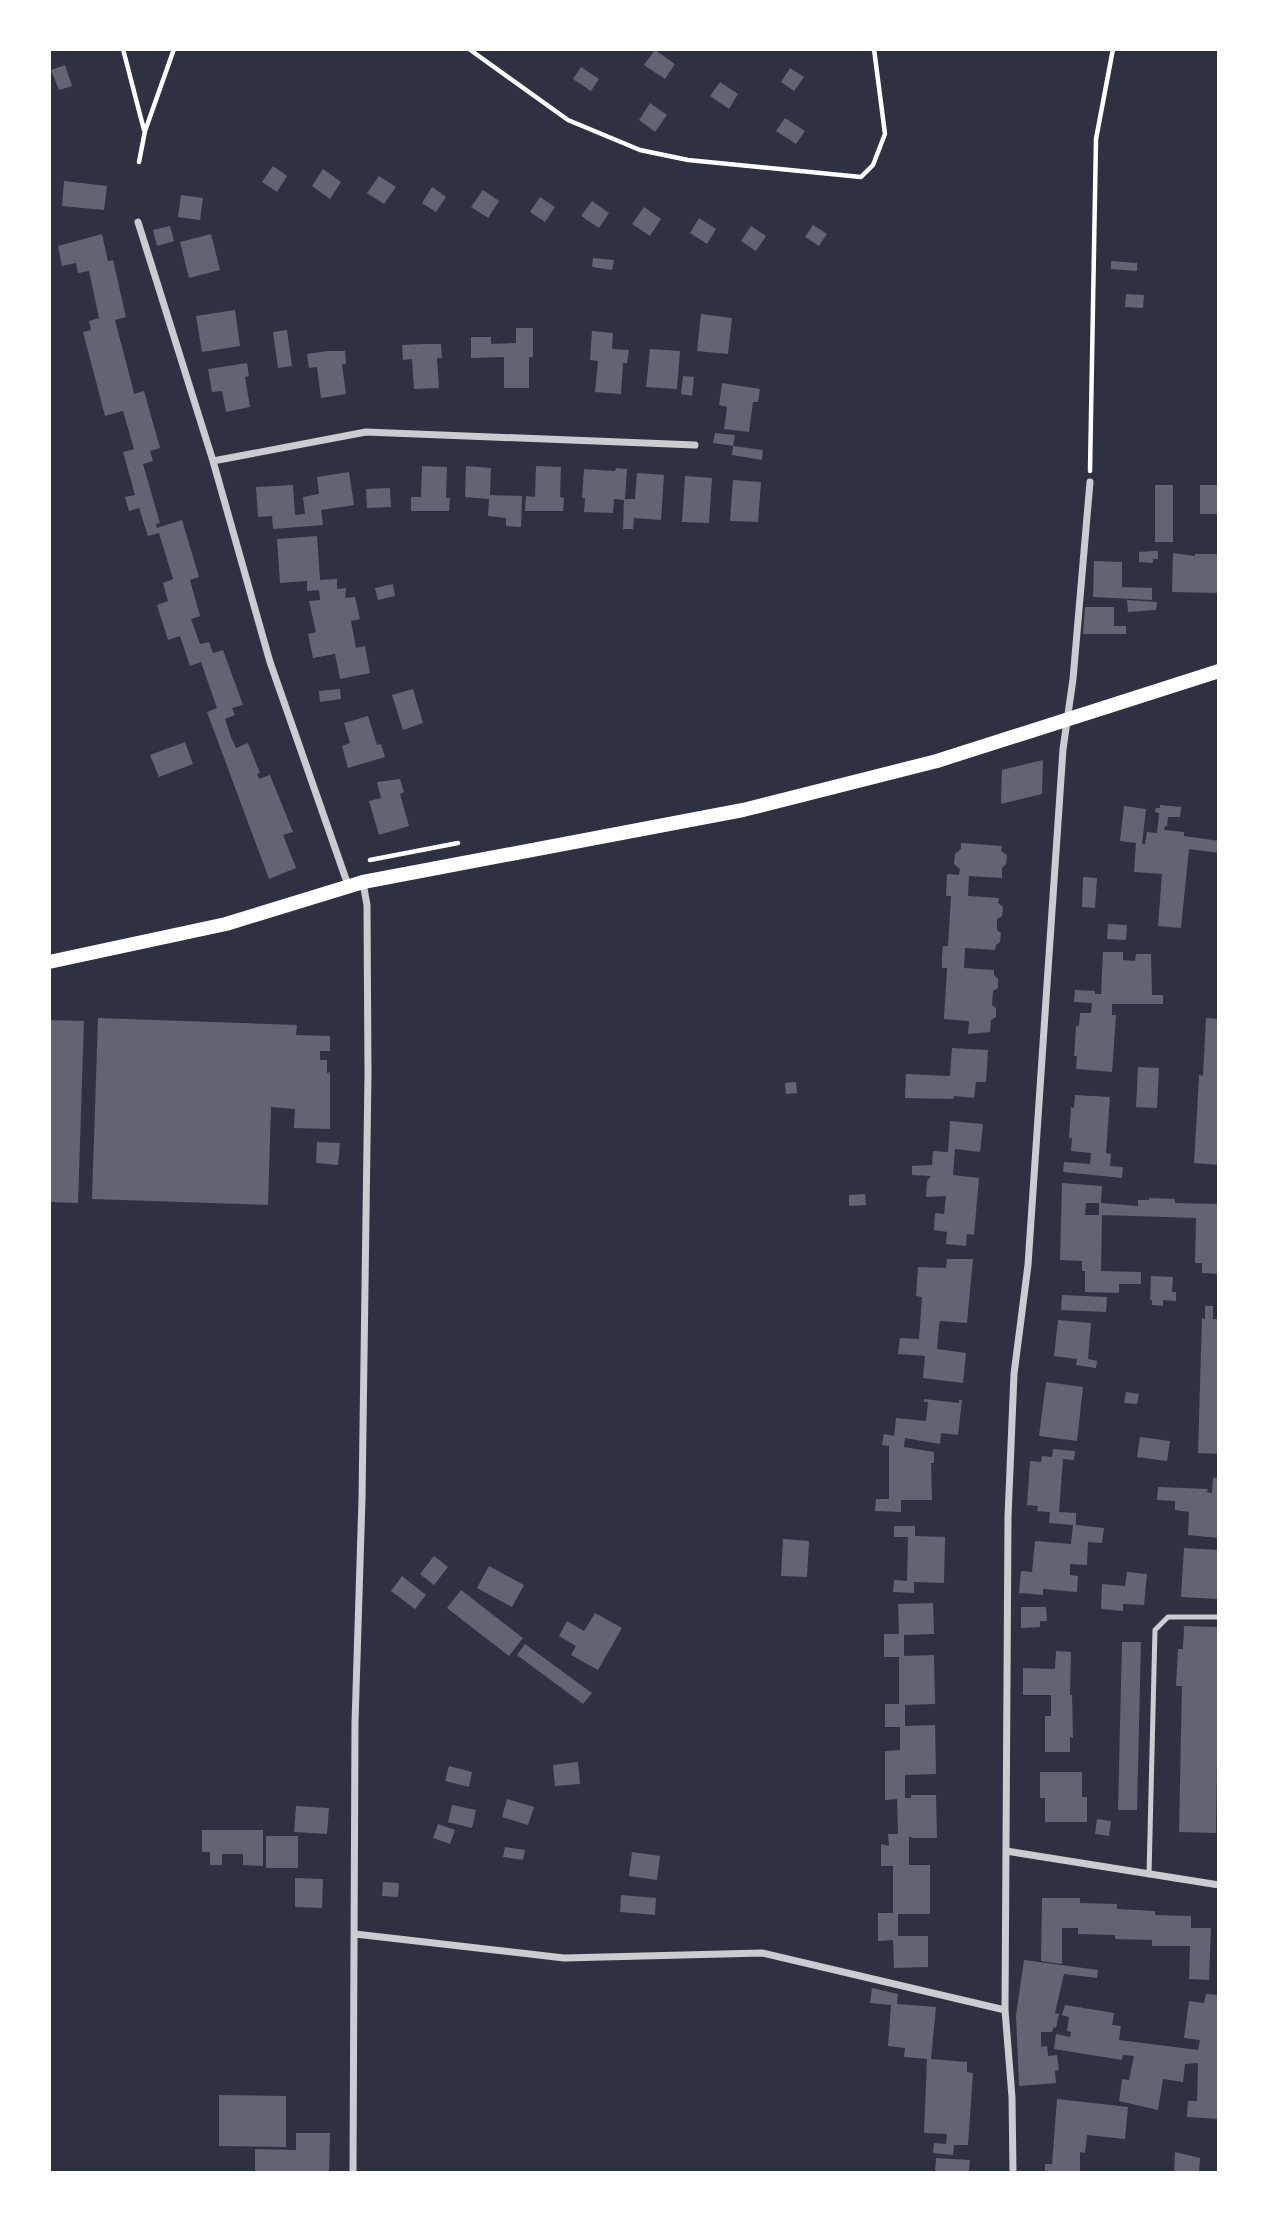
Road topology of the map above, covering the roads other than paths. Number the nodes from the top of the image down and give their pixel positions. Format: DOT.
graph roads {
  1 [pos="138,222"];
  2 [pos="695,445"];
  3 [pos="213,461"];
  4 [pos="1090,482"];
  5 [pos="1219,671"];
  6 [pos="1067,718"];
  7 [pos="355,883"];
  8 [pos="49,962"];
  9 [pos="1219,1617"];
  10 [pos="1006,1851"];
  11 [pos="1149,1875"];
  12 [pos="1219,1885"];
  13 [pos="355,1934"];
  14 [pos="1005,2010"];
  15 [pos="353,2173"];
  16 [pos="1013,2173"];
  1 -- 3 [label="street"];
  2 -- 3 [label="street"];
  3 -- 7 [label="street"];
  4 -- 6 [label="street"];
  5 -- 6 [label="main road"];
  6 -- 7 [label="main road"];
  6 -- 10 [label="street"];
  7 -- 8 [label="main road"];
  7 -- 13 [label="street"];
  9 -- 11 [label="lane"];
  10 -- 11 [label="street"];
  10 -- 14 [label="street"];
  11 -- 12 [label="street"];
  13 -- 14 [label="street"];
  13 -- 15 [label="street"];
  14 -- 16 [label="street"];
}
